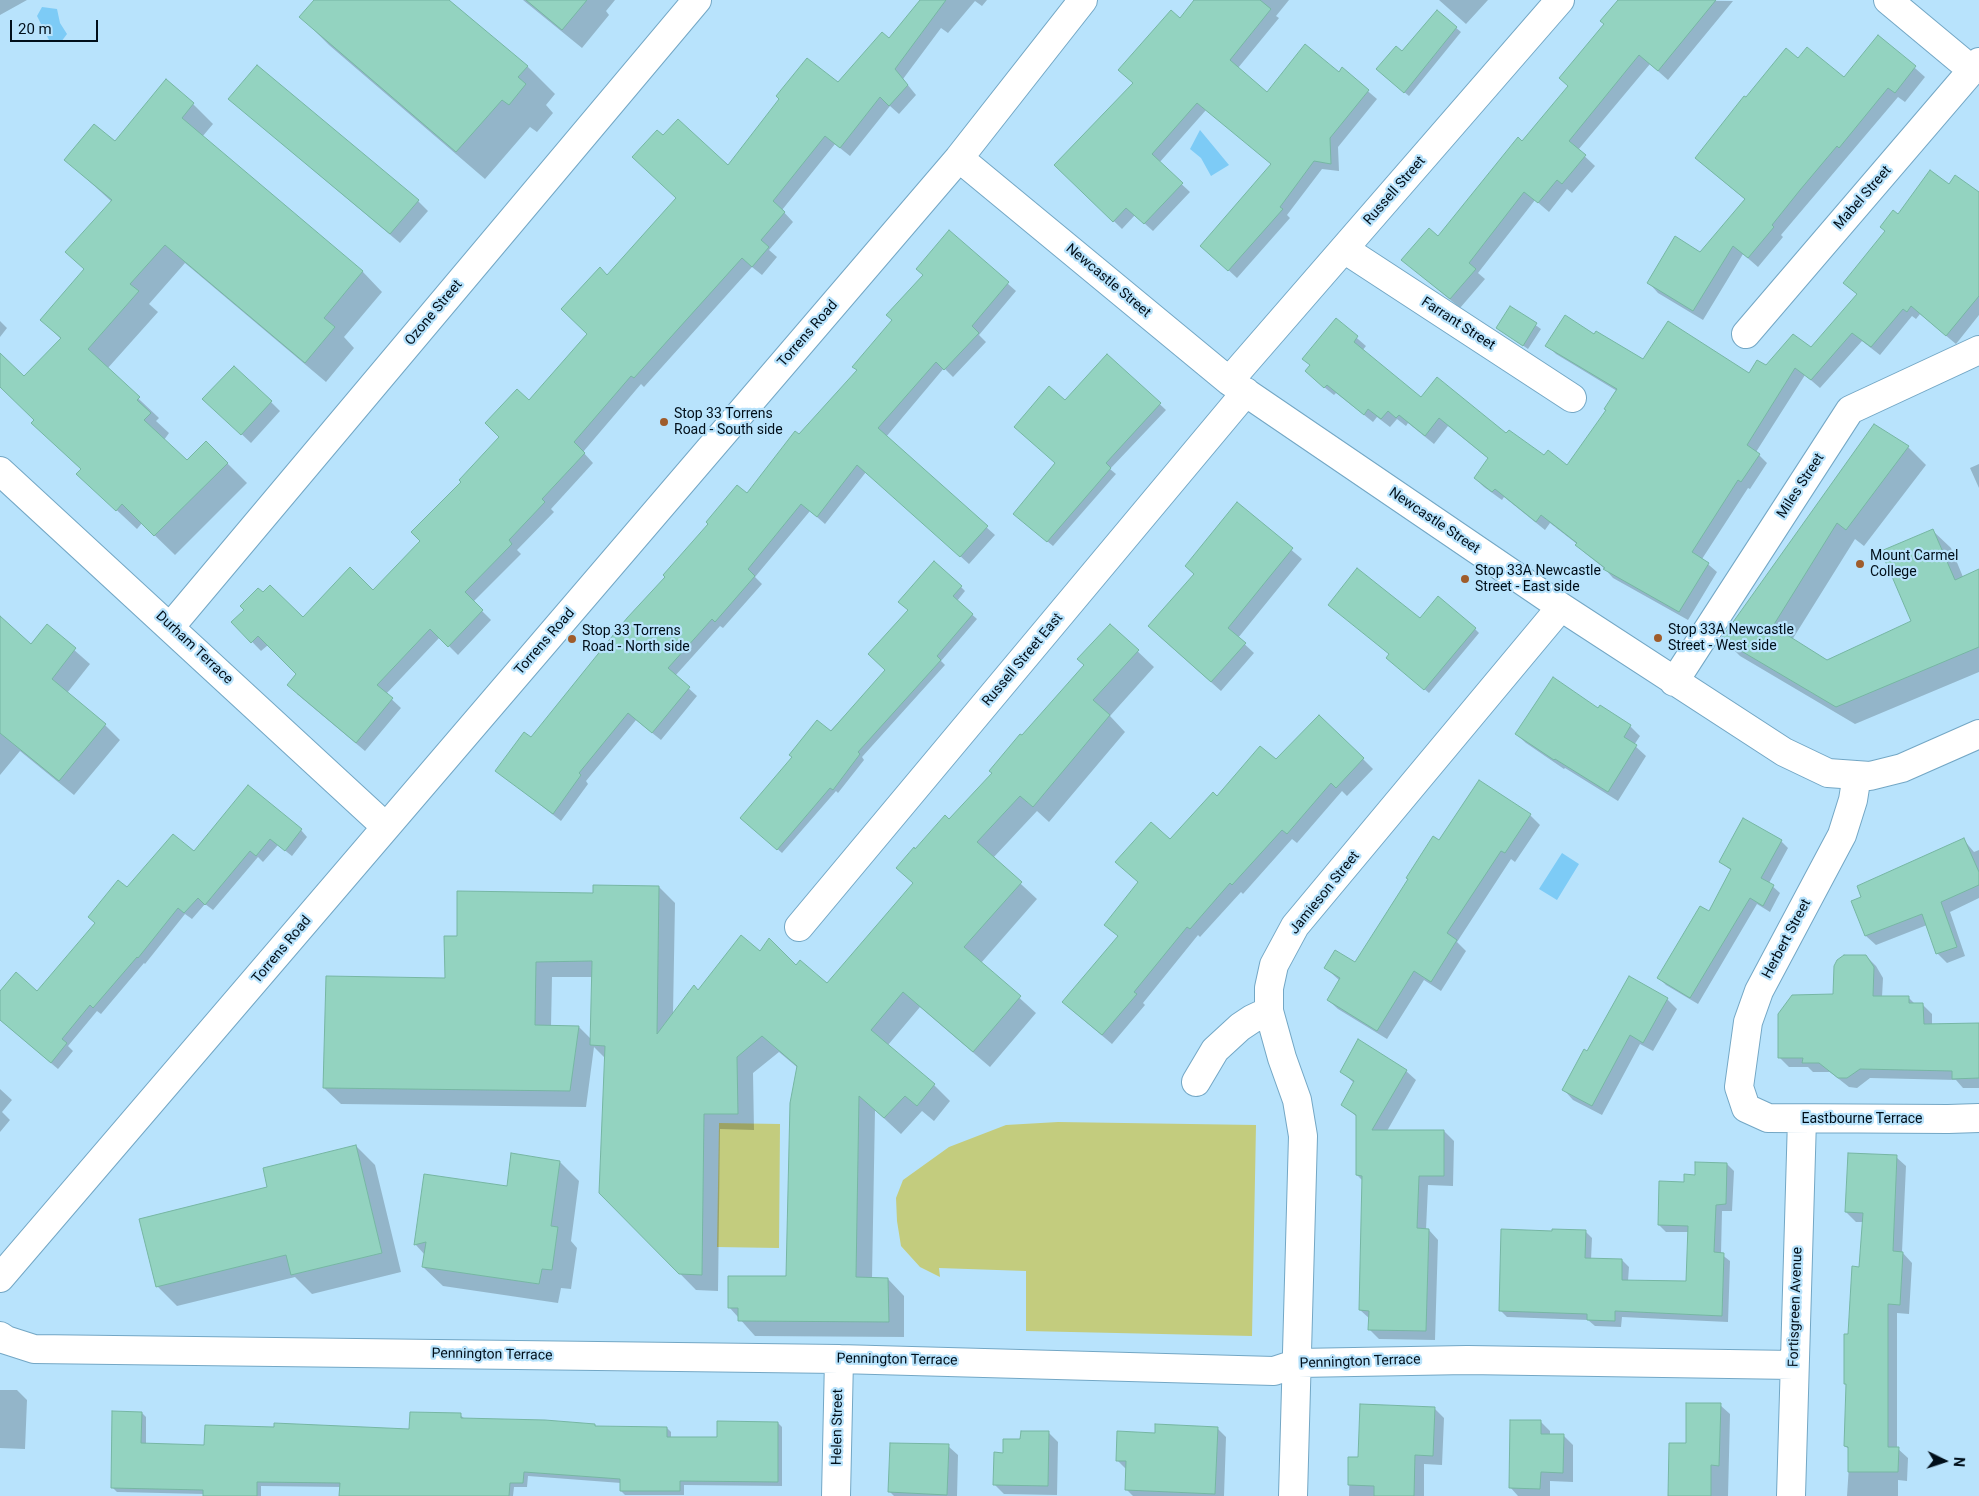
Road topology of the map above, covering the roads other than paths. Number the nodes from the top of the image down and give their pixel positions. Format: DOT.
graph roads {
  1 [pos="697,0"];
  2 [pos="1083,0"];
  3 [pos="1560,0"];
  4 [pos="1888,0"];
  5 [pos="1976,66"];
  6 [pos="959,158"];
  7 [pos="1344,249"];
  8 [pos="1746,334"];
  9 [pos="1979,350"];
  10 [pos="1237,387"];
  11 [pos="1572,398"];
  12 [pos="0,471"];
  13 [pos="1561,607"];
  14 [pos="170,626"];
  15 [pos="1674,682"];
  16 [pos="1979,734"];
  17 [pos="1857,775"];
  18 [pos="386,827"];
  19 [pos="800,927"];
  20 [pos="1269,1011"];
  21 [pos="1196,1082"];
  22 [pos="1746,1108"];
  23 [pos="1979,1118"];
  24 [pos="1802,1119"];
  25 [pos="0,1278"];
  26 [pos="0,1336"];
  27 [pos="840,1359"];
  28 [pos="1298,1363"];
  29 [pos="1794,1365"];
  30 [pos="836,1496"];
  31 [pos="1293,1496"];
  32 [pos="1791,1496"];
  1 -- 14 [label="street, Ozone Street"];
  2 -- 6 [label="street, Torrens Road"];
  3 -- 7 [label="street, Russell Street"];
  4 -- 5 [label="street"];
  5 -- 8 [label="street, Mabel Street"];
  6 -- 10 [label="street, Newcastle Street"];
  6 -- 18 [label="street, Torrens Road"];
  7 -- 10 [label="street, Russell Street"];
  7 -- 11 [label="street, Farrant Street"];
  9 -- 15 [label="street, Miles Street"];
  10 -- 13 [label="street, Newcastle Street"];
  10 -- 19 [label="street, Russell Street East"];
  12 -- 14 [label="street, Durham Terrace"];
  13 -- 15 [label="street, Newcastle Street"];
  13 -- 20 [label="street, Jamieson Street"];
  14 -- 18 [label="street, Durham Terrace"];
  15 -- 17 [label="street, Newcastle Street"];
  16 -- 17 [label="street, Newcastle Street"];
  17 -- 22 [label="street, Herbert Street"];
  18 -- 25 [label="street, Torrens Road"];
  20 -- 21 [label="street"];
  20 -- 28 [label="street, Jamieson Street"];
  22 -- 24 [label="street, Eastbourne Terrace"];
  23 -- 24 [label="street, Eastbourne Terrace"];
  24 -- 29 [label="street, Fortisgreen Avenue"];
  26 -- 27 [label="street, Pennington Terrace"];
  27 -- 28 [label="street, Pennington Terrace"];
  27 -- 30 [label="street, Helen Street"];
  28 -- 29 [label="street, Pennington Terrace"];
  28 -- 31 [label="street, Jamieson Street"];
  29 -- 32 [label="street, Fortisgreen Avenue"];
}
